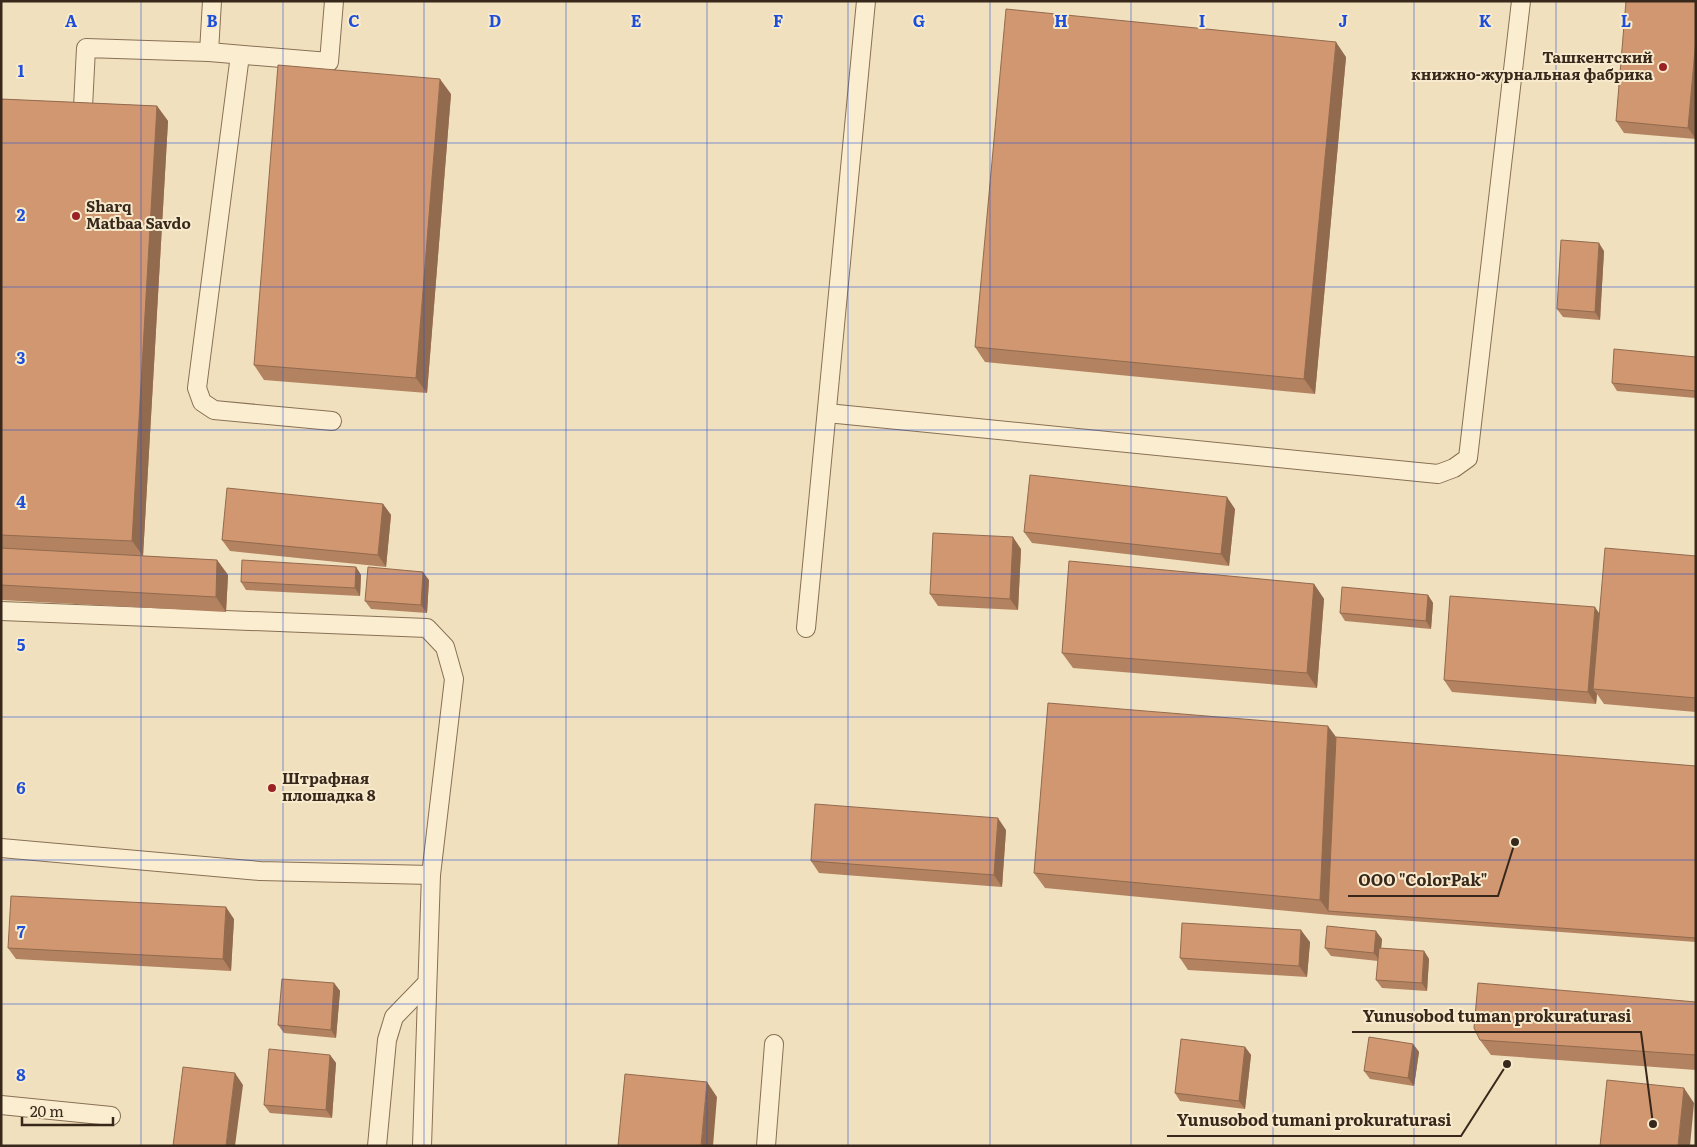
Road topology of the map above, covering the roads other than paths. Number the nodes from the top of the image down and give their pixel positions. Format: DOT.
graph roads {
  1 [pos="212,1"];
  2 [pos="334,1"];
  3 [pos="866,1"];
  4 [pos="1522,1"];
  5 [pos="208,52"];
  6 [pos="240,55"];
  7 [pos="80,147"];
  8 [pos="826,413"];
  9 [pos="332,421"];
  10 [pos="1,611"];
  11 [pos="806,628"];
  12 [pos="1,848"];
  13 [pos="432,875"];
  14 [pos="428,983"];
  15 [pos="774,1044"];
  16 [pos="1,1105"];
  17 [pos="111,1116"];
  18 [pos="377,1146"];
  19 [pos="422,1146"];
  20 [pos="766,1146"];
  1 -- 5 [label="lane"];
  2 -- 6 [label="lane"];
  3 -- 8 [label="lane"];
  4 -- 8 [label="lane"];
  5 -- 6 [label="lane"];
  5 -- 7 [label="lane"];
  6 -- 9 [label="lane"];
  8 -- 11 [label="lane"];
  10 -- 13 [label="lane"];
  12 -- 13 [label="lane"];
  13 -- 14 [label="lane"];
  14 -- 18 [label="lane"];
  14 -- 19 [label="lane"];
  15 -- 20 [label="lane"];
  16 -- 17 [label="lane"];
}
